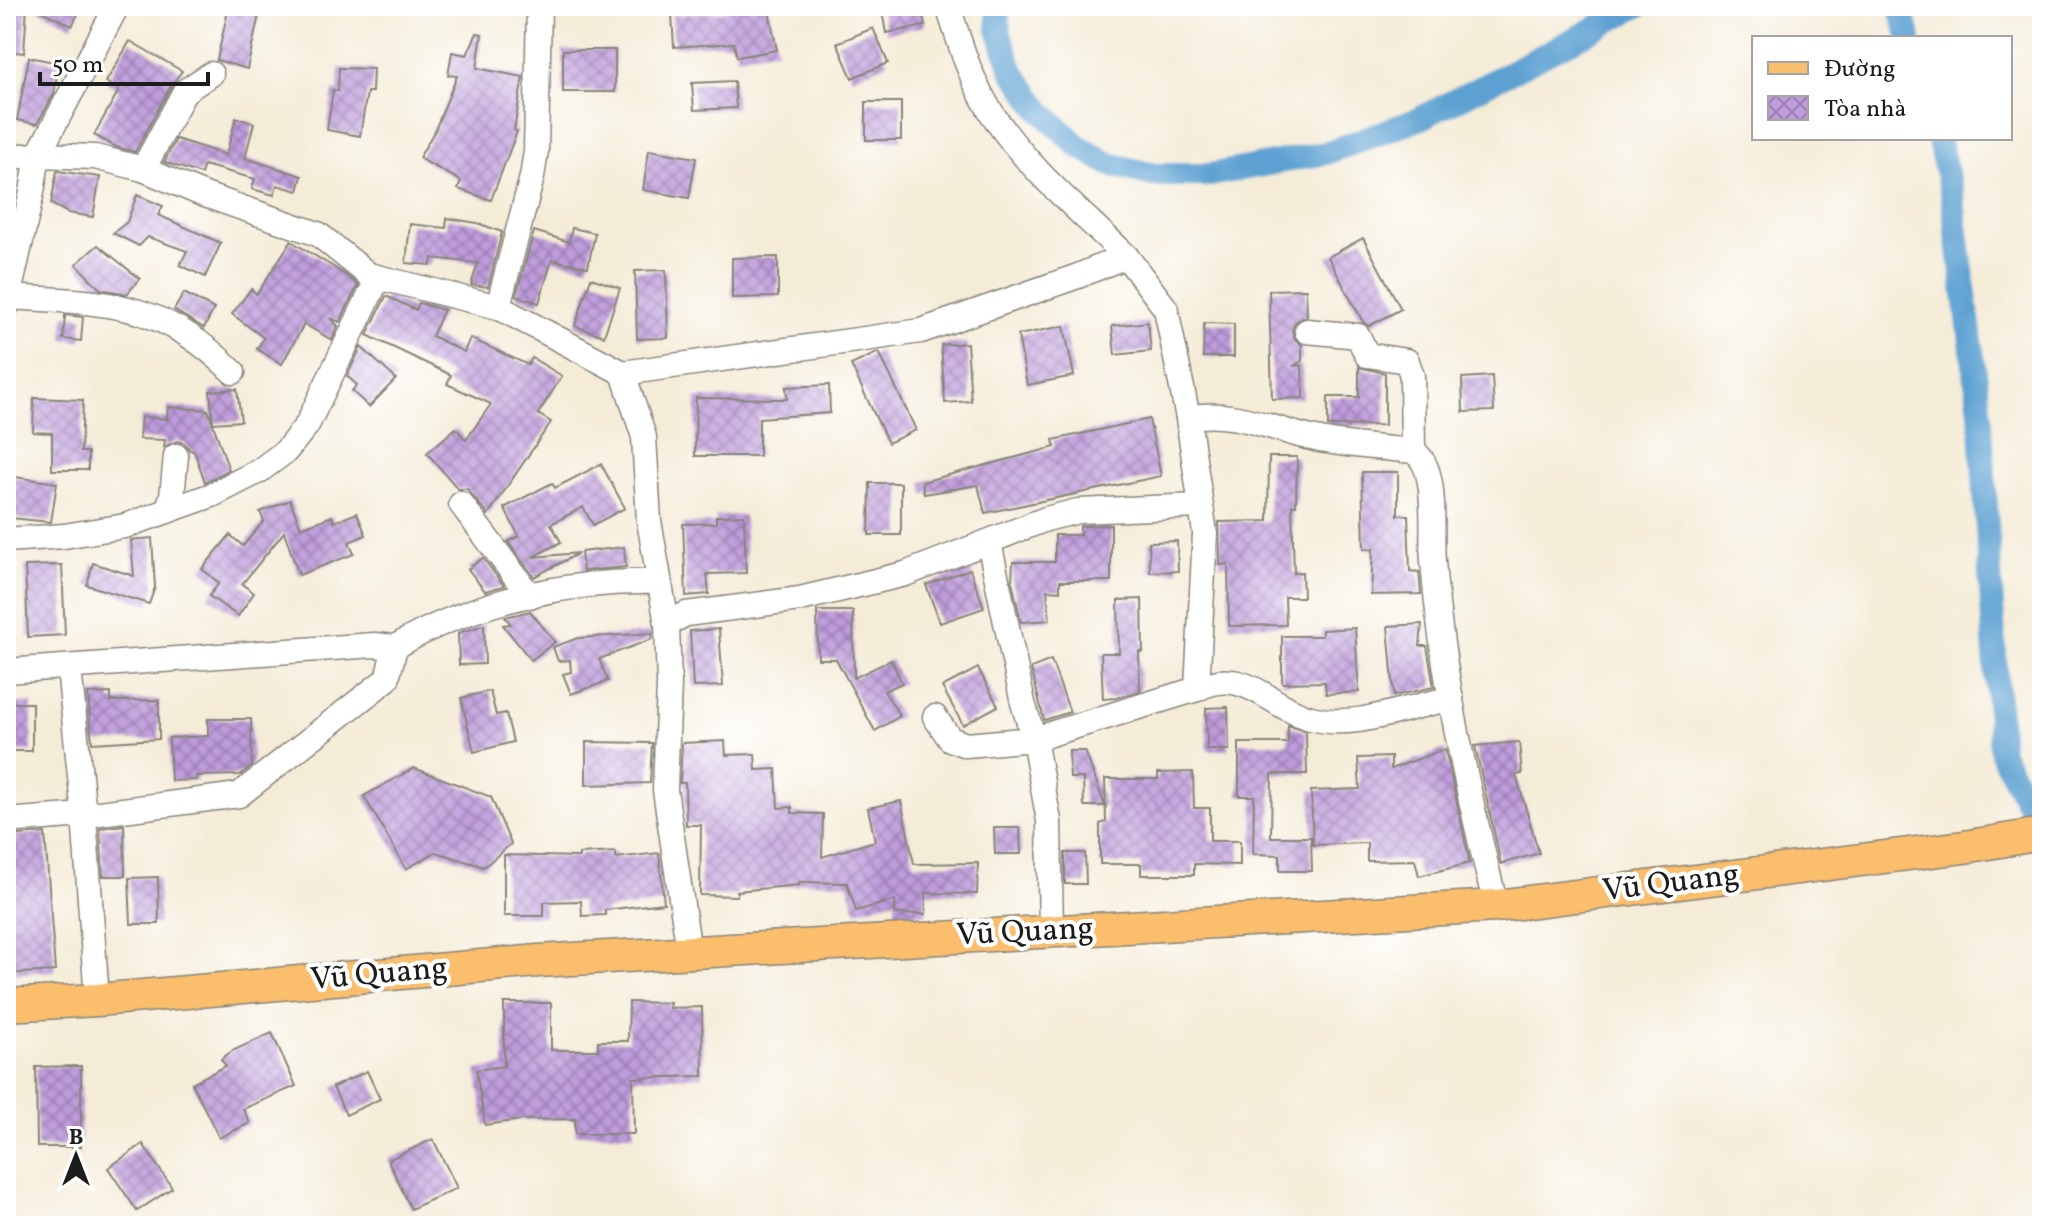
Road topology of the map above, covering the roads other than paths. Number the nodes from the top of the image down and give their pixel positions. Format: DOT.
graph roads {
  1 [pos="117,6"];
  2 [pos="539,6"];
  3 [pos="948,6"];
  4 [pos="211,74"];
  5 [pos="38,155"];
  6 [pos="6,157"];
  7 [pos="143,169"];
  8 [pos="1126,256"];
  9 [pos="378,278"];
  10 [pos="7,302"];
  11 [pos="498,307"];
  12 [pos="1307,331"];
  13 [pos="233,372"];
  14 [pos="623,373"];
  15 [pos="1188,418"];
  16 [pos="1413,451"];
  17 [pos="176,456"];
  18 [pos="461,504"];
  19 [pos="1200,506"];
  20 [pos="167,511"];
  21 [pos="6,540"];
  22 [pos="989,542"];
  23 [pos="659,582"];
  24 [pos="530,596"];
  25 [pos="667,624"];
  26 [pos="395,647"];
  27 [pos="69,668"];
  28 [pos="6,671"];
  29 [pos="1197,689"];
  30 [pos="1451,699"];
  31 [pos="935,717"];
  32 [pos="1034,739"];
  33 [pos="84,815"];
  34 [pos="6,821"];
  35 [pos="2042,834"];
  36 [pos="1496,906"];
  37 [pos="1051,932"];
  38 [pos="689,952"];
  39 [pos="97,1000"];
  40 [pos="6,1005"];
  1 -- 5 [label="street"];
  2 -- 11 [label="street"];
  3 -- 8 [label="street"];
  4 -- 7 [label="street"];
  5 -- 6 [label="street"];
  5 -- 7 [label="street"];
  5 -- 10 [label="street"];
  7 -- 9 [label="street"];
  8 -- 14 [label="street"];
  8 -- 15 [label="street"];
  9 -- 11 [label="street"];
  9 -- 20 [label="street"];
  10 -- 13 [label="street"];
  11 -- 14 [label="street"];
  12 -- 16 [label="street"];
  14 -- 23 [label="street"];
  15 -- 16 [label="street"];
  15 -- 19 [label="street"];
  16 -- 30 [label="street"];
  17 -- 20 [label="street"];
  18 -- 24 [label="street"];
  19 -- 22 [label="street"];
  19 -- 29 [label="street"];
  20 -- 21 [label="street"];
  22 -- 25 [label="street"];
  22 -- 32 [label="street"];
  23 -- 24 [label="street"];
  23 -- 25 [label="street"];
  24 -- 26 [label="street"];
  25 -- 38 [label="street"];
  26 -- 27 [label="street"];
  26 -- 33 [label="street"];
  27 -- 28 [label="street"];
  27 -- 33 [label="street"];
  29 -- 30 [label="street"];
  29 -- 32 [label="street"];
  30 -- 36 [label="street"];
  31 -- 32 [label="street"];
  32 -- 37 [label="street"];
  33 -- 34 [label="street"];
  33 -- 39 [label="street"];
  35 -- 36 [label="main road, Vũ Quang"];
  36 -- 37 [label="main road, Vũ Quang"];
  37 -- 38 [label="main road, Vũ Quang"];
  38 -- 39 [label="main road, Vũ Quang"];
  39 -- 40 [label="main road, Vũ Quang"];
}
